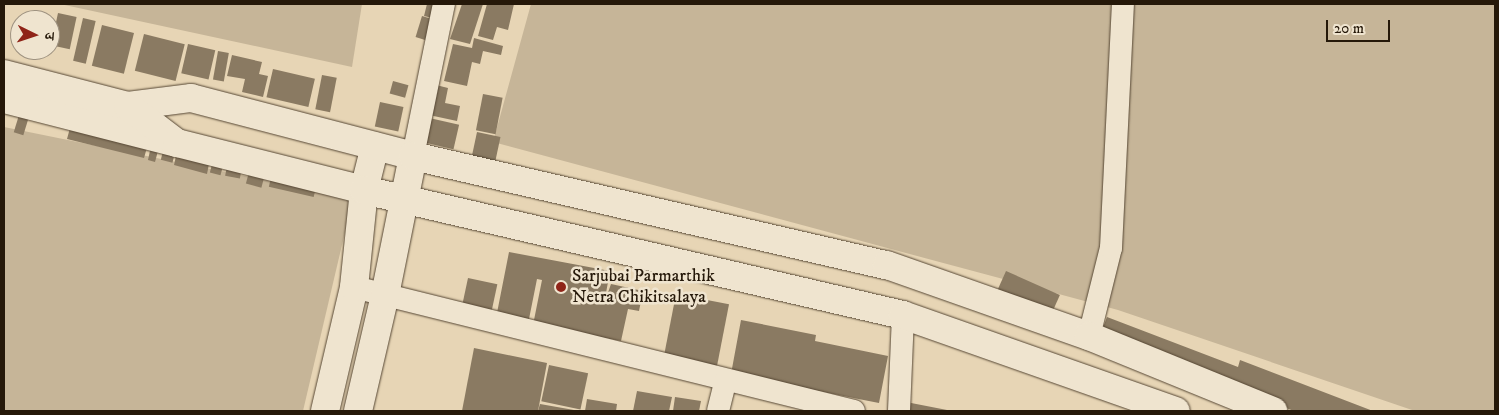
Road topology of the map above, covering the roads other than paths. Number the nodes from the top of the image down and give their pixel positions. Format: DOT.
graph roads {
  1 [pos="444,4"];
  2 [pos="1123,4"];
  3 [pos="4,74"];
  4 [pos="4,99"];
  5 [pos="128,106"];
  6 [pos="177,143"];
  7 [pos="375,146"];
  8 [pos="413,156"];
  9 [pos="364,190"];
  10 [pos="404,198"];
  11 [pos="354,287"];
  12 [pos="386,295"];
  13 [pos="903,315"];
  14 [pos="1089,336"];
  15 [pos="726,380"];
  16 [pos="325,411"];
  17 [pos="358,411"];
  18 [pos="718,411"];
  19 [pos="854,411"];
  20 [pos="899,411"];
  21 [pos="1176,411"];
  22 [pos="1273,411"];
  1 -- 8 [label="street"];
  2 -- 14 [label="street"];
  3 -- 5 [label="main road"];
  4 -- 6 [label="main road"];
  5 -- 6 [label="main road"];
  5 -- 7 [label="main road"];
  6 -- 9 [label="main road"];
  7 -- 8 [label="main road"];
  7 -- 9 [label="main road"];
  8 -- 10 [label="main road"];
  8 -- 14 [label="main road"];
  9 -- 10 [label="main road"];
  9 -- 11 [label="main road"];
  10 -- 12 [label="main road"];
  10 -- 13 [label="main road"];
  11 -- 12 [label="street"];
  11 -- 16 [label="main road"];
  12 -- 15 [label="street"];
  12 -- 17 [label="main road"];
  13 -- 20 [label="street"];
  13 -- 21 [label="main road"];
  14 -- 22 [label="main road"];
  15 -- 18 [label="street"];
  15 -- 19 [label="street"];
}
